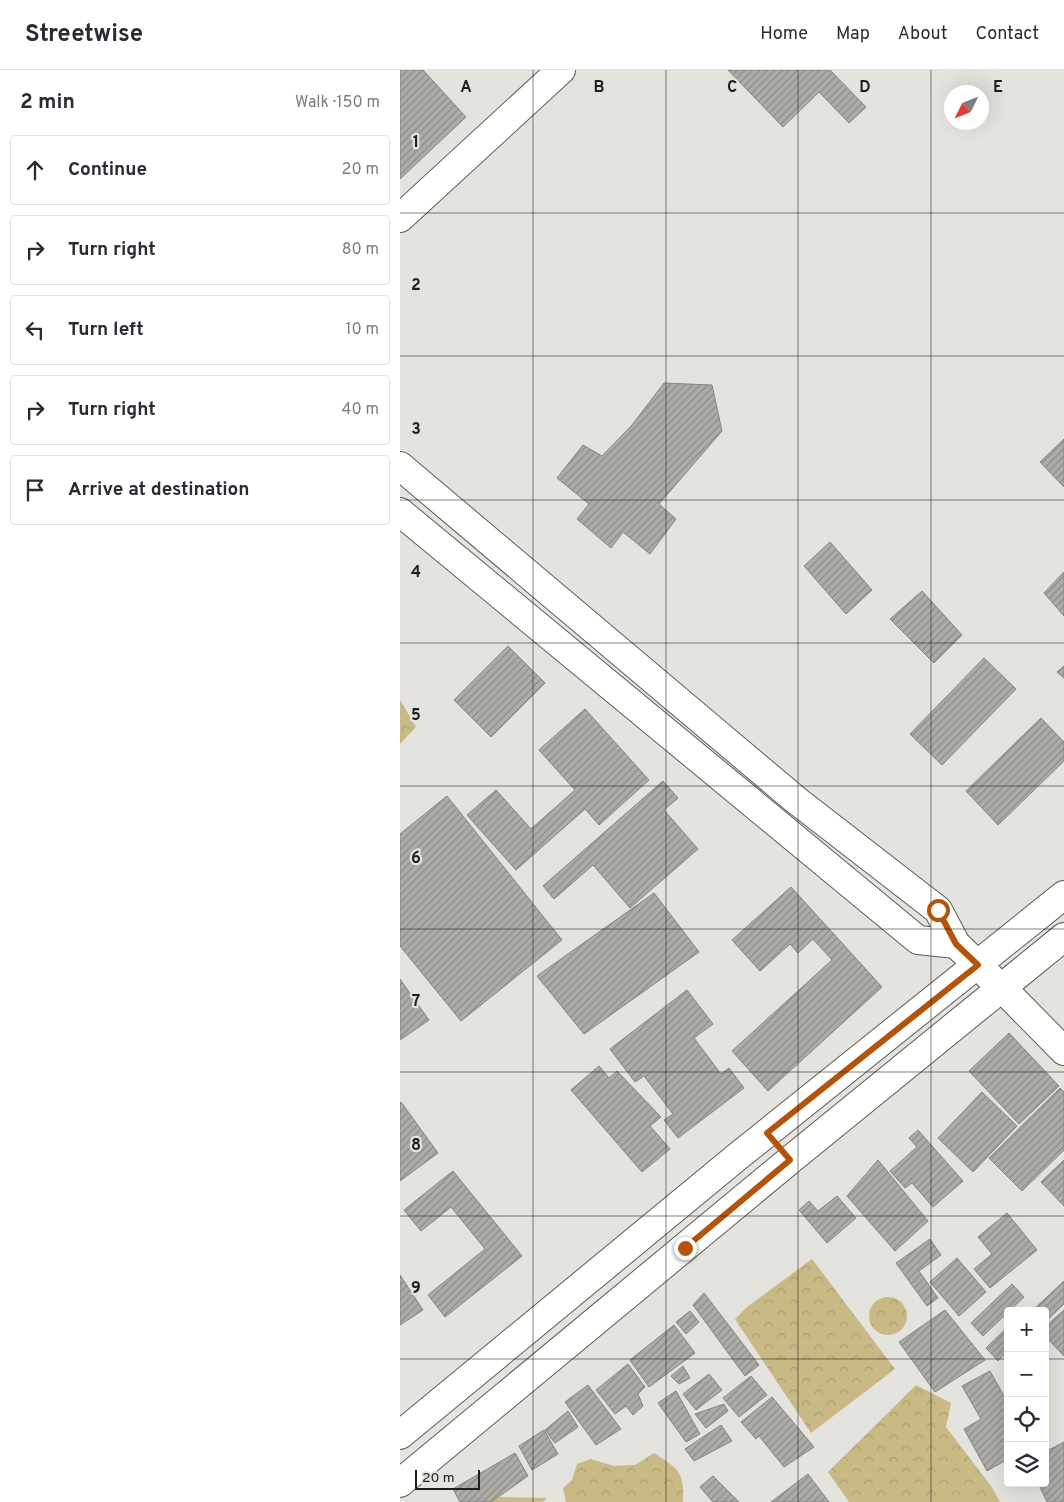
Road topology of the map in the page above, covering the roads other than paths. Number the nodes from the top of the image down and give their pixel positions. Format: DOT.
graph roads {
  1 [pos="561,70"];
  2 [pos="400,218"];
  3 [pos="400,466"];
  4 [pos="400,512"];
  5 [pos="1064,895"];
  6 [pos="1064,937"];
  7 [pos="956,944"];
  8 [pos="978,965"];
  9 [pos="1002,988"];
  10 [pos="1064,1051"];
  11 [pos="767,1133"];
  12 [pos="790,1160"];
  13 [pos="660,1221"];
  14 [pos="685,1248"];
  15 [pos="400,1435"];
  16 [pos="400,1444"];
  17 [pos="410,1475"];
  1 -- 2 [label="main road"];
  3 -- 7 [label="main road"];
  4 -- 7 [label="main road"];
  5 -- 8 [label="main road"];
  6 -- 9 [label="main road"];
  7 -- 8 [label="main road"];
  8 -- 9 [label="main road"];
  8 -- 11 [label="main road"];
  9 -- 10 [label="main road"];
  9 -- 12 [label="main road"];
  11 -- 12 [label="main road"];
  11 -- 13 [label="main road"];
  12 -- 14 [label="main road"];
  13 -- 14 [label="main road"];
  13 -- 15 [label="main road"];
  14 -- 17 [label="main road"];
  16 -- 17 [label="main road"];
}
